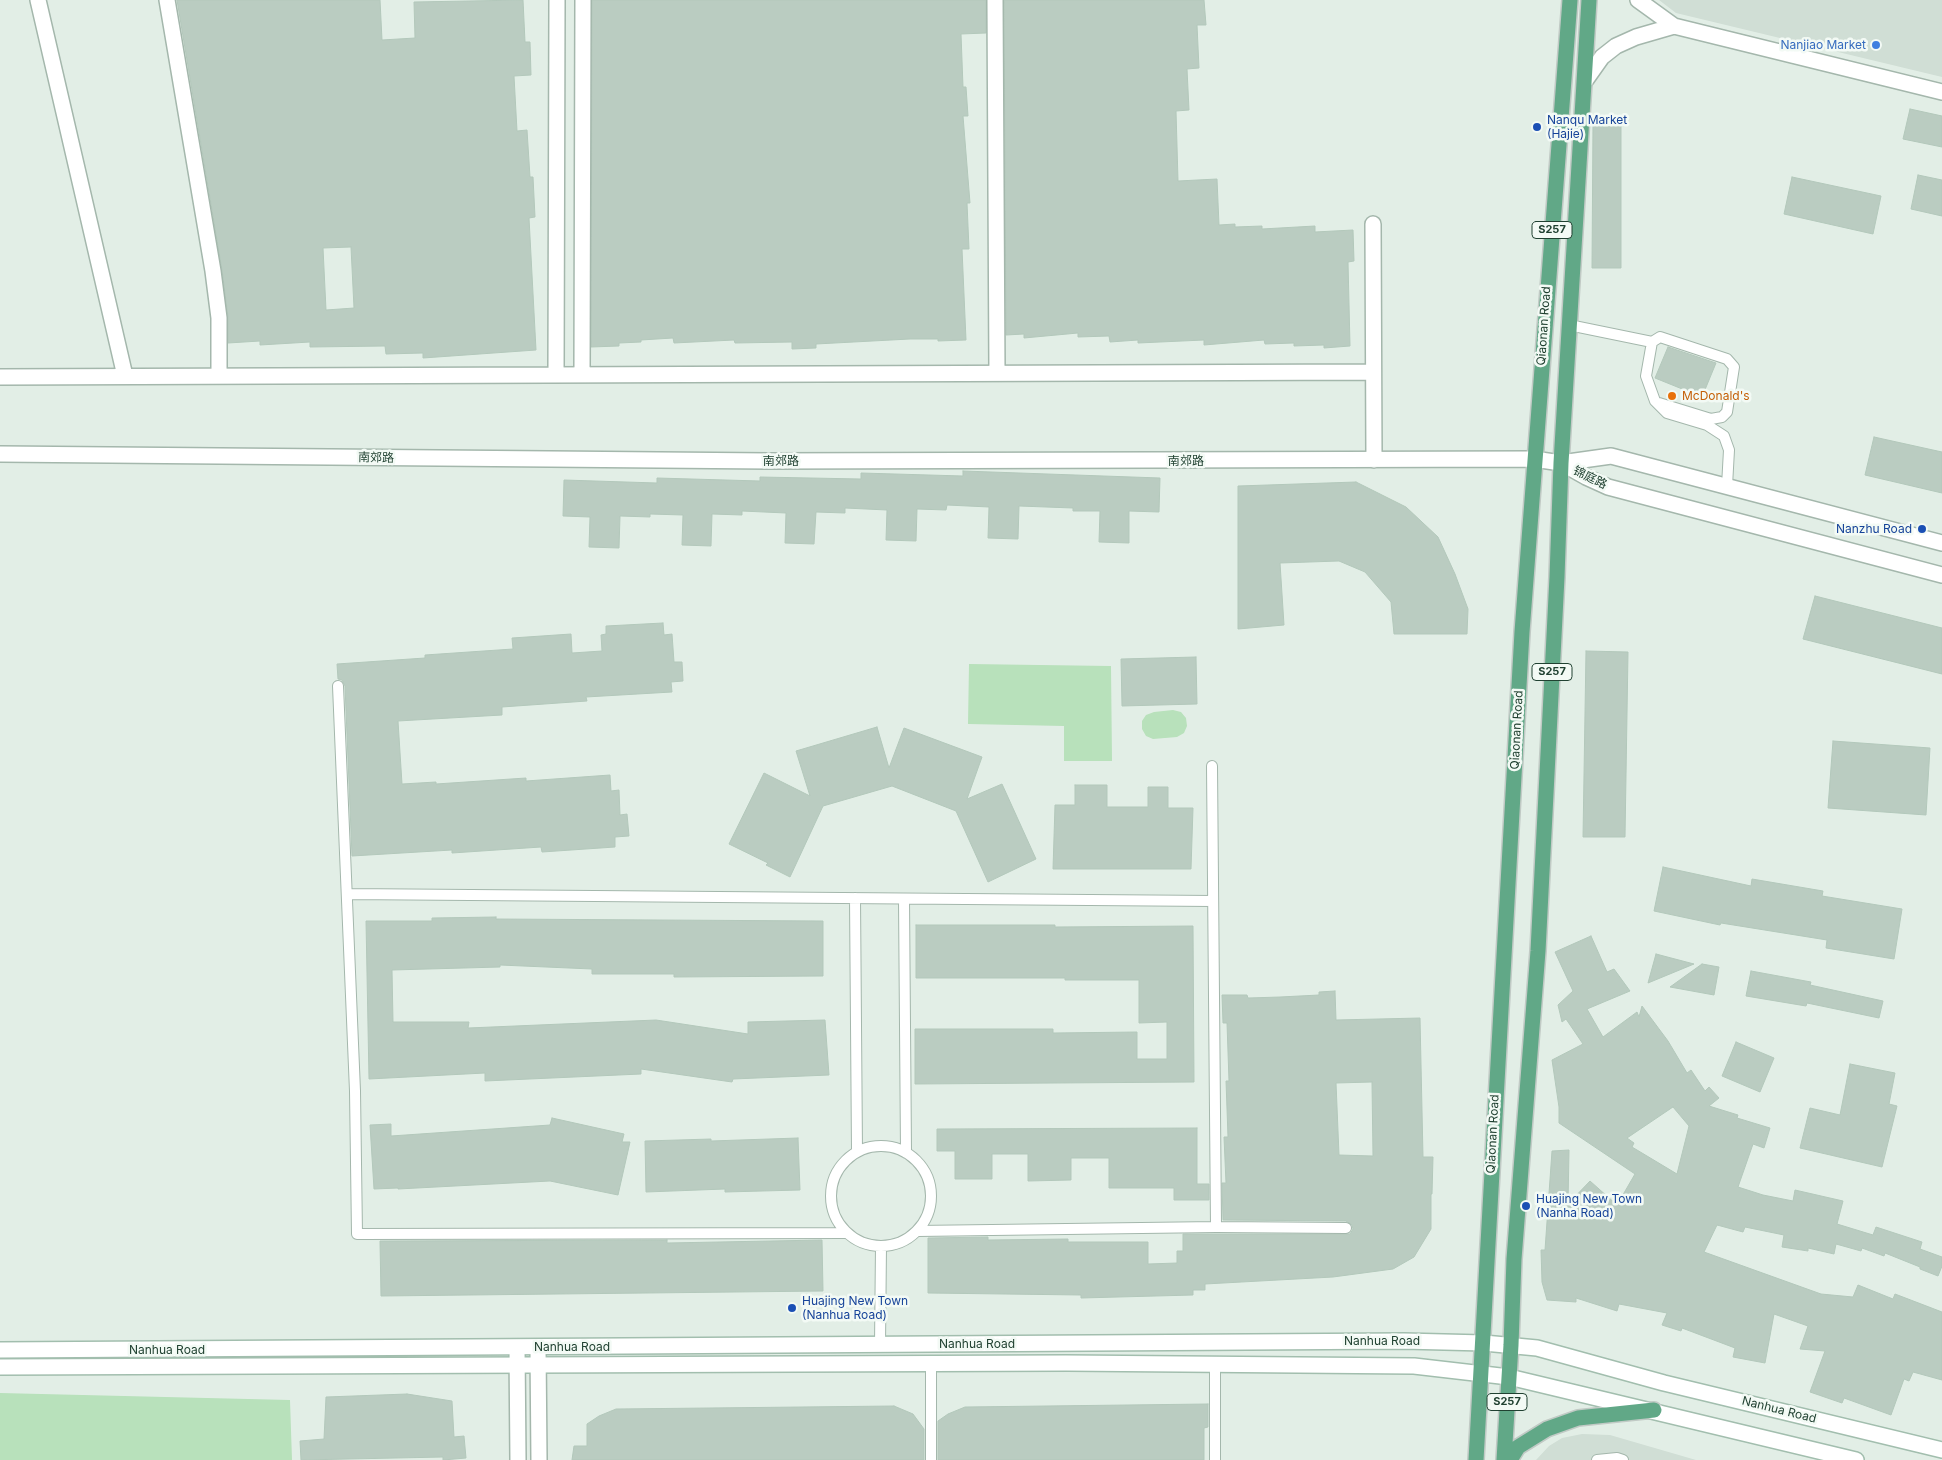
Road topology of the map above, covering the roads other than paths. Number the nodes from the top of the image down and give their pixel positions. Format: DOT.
graph roads {
  1 [pos="38,0"];
  2 [pos="168,0"];
  3 [pos="557,0"];
  4 [pos="583,0"];
  5 [pos="995,0"];
  6 [pos="1570,0"];
  7 [pos="1589,0"];
  8 [pos="1638,0"];
  9 [pos="1674,26"];
  10 [pos="1585,81"];
  11 [pos="1942,92"];
  12 [pos="1372,224"];
  13 [pos="1569,325"];
  14 [pos="1652,342"];
  15 [pos="1373,372"];
  16 [pos="997,373"];
  17 [pos="556,375"];
  18 [pos="582,375"];
  19 [pos="125,376"];
  20 [pos="219,376"];
  21 [pos="0,377"];
  22 [pos="1659,403"];
  23 [pos="0,454"];
  24 [pos="1534,459"];
  25 [pos="1374,460"];
  26 [pos="1561,463"];
  27 [pos="1727,486"];
  28 [pos="1942,543"];
  29 [pos="1942,575"];
  30 [pos="338,686"];
  31 [pos="1212,766"];
  32 [pos="347,894"];
  33 [pos="855,898"];
  34 [pos="904,898"];
  35 [pos="1213,901"];
  36 [pos="857,1152"];
  37 [pos="906,1153"];
  38 [pos="1216,1227"];
  39 [pos="1346,1228"];
  40 [pos="917,1231"];
  41 [pos="845,1233"];
  42 [pos="881,1246"];
  43 [pos="1484,1343"];
  44 [pos="880,1345"];
  45 [pos="1511,1345"];
  46 [pos="517,1348"];
  47 [pos="538,1348"];
  48 [pos="0,1350"];
  49 [pos="931,1364"];
  50 [pos="1215,1364"];
  51 [pos="517,1366"];
  52 [pos="538,1366"];
  53 [pos="0,1368"];
  54 [pos="1482,1372"];
  55 [pos="1509,1377"];
  56 [pos="1654,1410"];
  57 [pos="1942,1450"];
  58 [pos="1805,1454"];
  59 [pos="518,1460"];
  60 [pos="539,1460"];
  61 [pos="931,1460"];
  62 [pos="1215,1460"];
  63 [pos="1476,1460"];
  64 [pos="1504,1460"];
  65 [pos="1510,1460"];
  66 [pos="1597,1460"];
  67 [pos="1623,1460"];
  68 [pos="1856,1460"];
  1 -- 19 [label="street"];
  2 -- 20 [label="street"];
  3 -- 17 [label="street"];
  4 -- 18 [label="street"];
  5 -- 16 [label="street"];
  6 -- 24 [label="main road, Qiaonan Road / S257"];
  7 -- 10 [label="main road, Qiaonan Road / S257"];
  8 -- 9 [label="street"];
  9 -- 10 [label="street"];
  9 -- 11 [label="street"];
  10 -- 13 [label="main road, Qiaonan Road / S257"];
  12 -- 15 [label="street"];
  13 -- 14 [label="lane"];
  13 -- 26 [label="main road, Qiaonan Road / S257"];
  14 -- 22 [label="lane"];
  14 -- 22 [label="lane"];
  15 -- 16 [label="street"];
  15 -- 25 [label="street"];
  16 -- 18 [label="street"];
  17 -- 18 [label="street"];
  17 -- 20 [label="street"];
  19 -- 20 [label="street"];
  19 -- 21 [label="street"];
  22 -- 27 [label="lane"];
  23 -- 25 [label="street, 南郊路"];
  24 -- 25 [label="street, 南郊路"];
  24 -- 26 [label="street, 南郊路"];
  24 -- 43 [label="main road, Qiaonan Road / S257"];
  26 -- 27 [label="street, 锦庭路"];
  26 -- 29 [label="street, 锦庭路"];
  26 -- 45 [label="main road, Qiaonan Road / S257"];
  27 -- 28 [label="street, 锦庭路"];
  30 -- 32 [label="lane"];
  31 -- 35 [label="lane"];
  32 -- 33 [label="lane"];
  32 -- 41 [label="lane"];
  33 -- 34 [label="lane"];
  33 -- 36 [label="lane"];
  34 -- 35 [label="lane"];
  34 -- 37 [label="lane"];
  35 -- 38 [label="lane"];
  36 -- 37 [label="lane"];
  36 -- 41 [label="lane"];
  37 -- 40 [label="lane"];
  38 -- 39 [label="lane"];
  38 -- 40 [label="lane"];
  40 -- 42 [label="lane"];
  41 -- 42 [label="lane"];
  42 -- 44 [label="lane"];
  43 -- 44 [label="street, Nanhua Road"];
  43 -- 45 [label="street, Nanhua Road"];
  43 -- 54 [label="main road, Qiaonan Road / S257"];
  44 -- 47 [label="street, Nanhua Road"];
  45 -- 55 [label="main road, Qiaonan Road / S257"];
  45 -- 57 [label="street, Nanhua Road"];
  46 -- 47 [label="street, Nanhua Road"];
  46 -- 48 [label="street, Nanhua Road"];
  46 -- 51 [label="street"];
  47 -- 52 [label="street"];
  49 -- 50 [label="street, Nanhua Road"];
  49 -- 52 [label="street, Nanhua Road"];
  49 -- 61 [label="lane"];
  50 -- 54 [label="street, Nanhua Road"];
  50 -- 62 [label="lane"];
  51 -- 52 [label="street, Nanhua Road"];
  51 -- 53 [label="street, Nanhua Road"];
  51 -- 59 [label="street"];
  52 -- 60 [label="street"];
  54 -- 55 [label="street, Nanhua Road"];
  54 -- 63 [label="main road, Qiaonan Road / S257"];
  55 -- 56 [label="street, Nanhua Road"];
  55 -- 64 [label="main road, Qiaonan Road / S257"];
  56 -- 58 [label="street, Nanhua Road"];
  56 -- 65 [label="main road"];
  58 -- 68 [label="street, Nanhua Road"];
  66 -- 67 [label="lane"];
}
